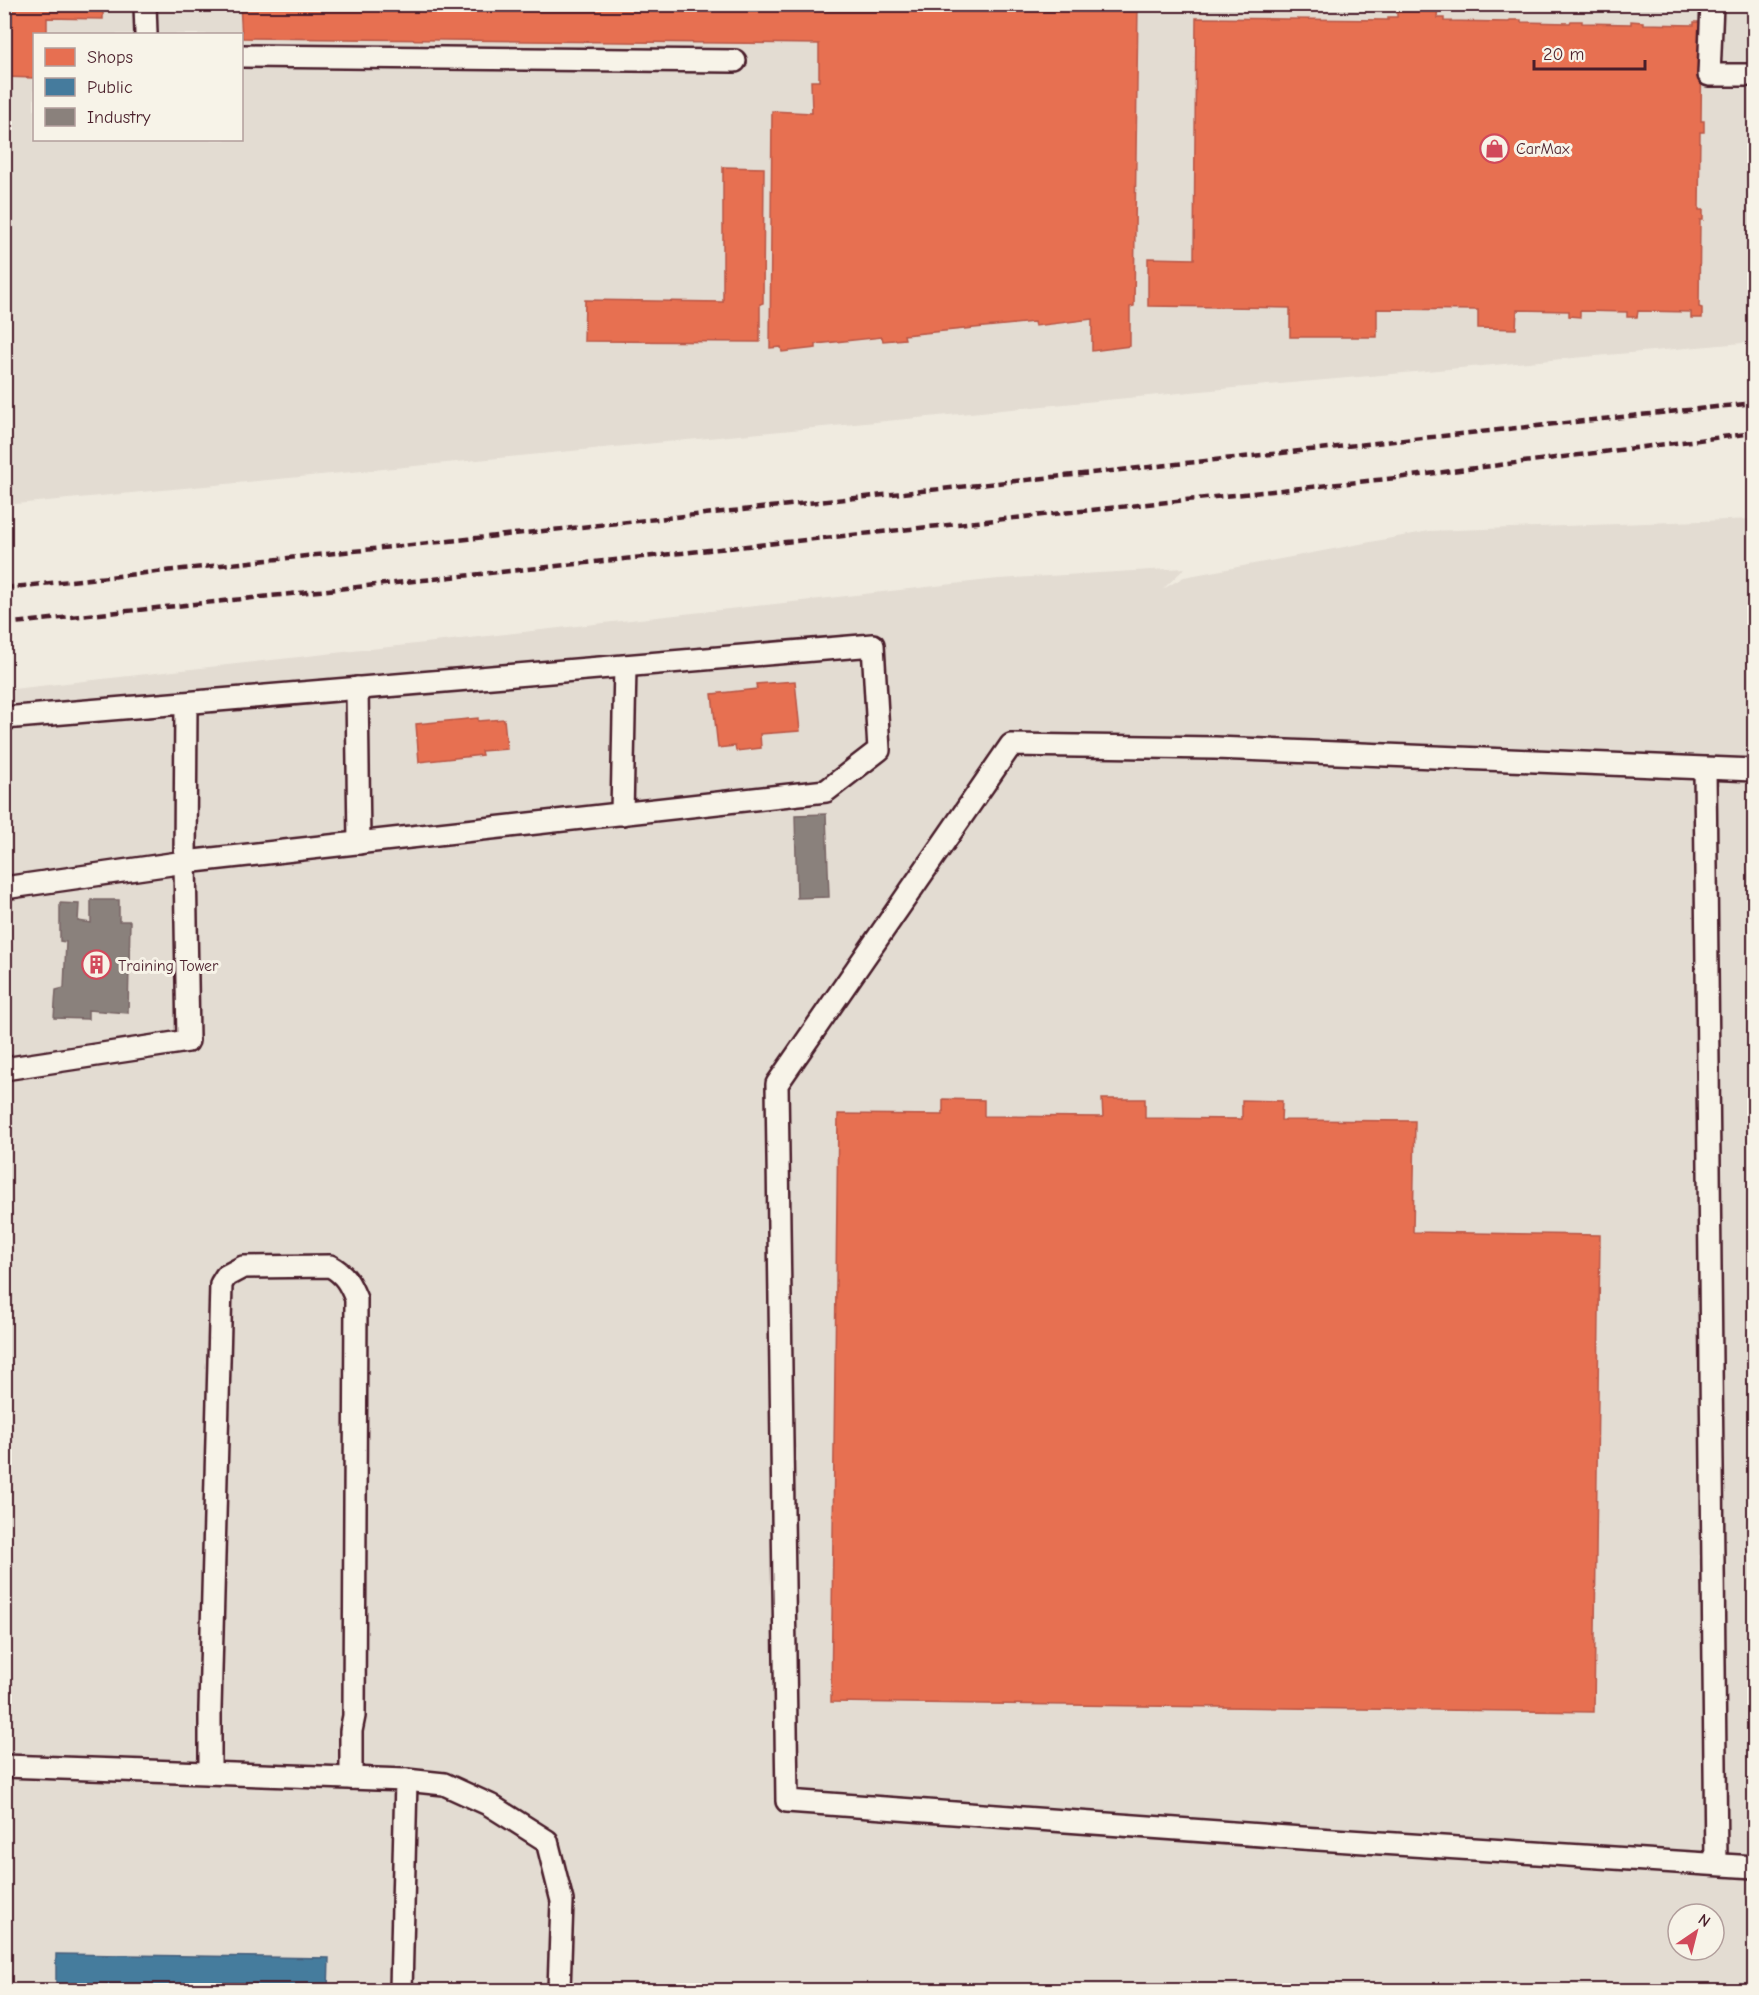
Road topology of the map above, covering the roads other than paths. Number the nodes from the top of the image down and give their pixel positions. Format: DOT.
graph roads {
  1 [pos="145,4"];
  2 [pos="1712,4"];
  3 [pos="146,33"];
  4 [pos="243,56"];
  5 [pos="735,61"];
  6 [pos="1755,75"];
  7 [pos="625,666"];
  8 [pos="357,688"];
  9 [pos="186,703"];
  10 [pos="4,718"];
  11 [pos="1705,768"];
  12 [pos="1755,770"];
  13 [pos="622,814"];
  14 [pos="359,843"];
  15 [pos="185,862"];
  16 [pos="4,888"];
  17 [pos="4,1069"];
  18 [pos="4,1766"];
  19 [pos="210,1773"];
  20 [pos="351,1778"];
  21 [pos="406,1779"];
  22 [pos="1716,1864"];
  23 [pos="1755,1867"];
  24 [pos="401,1990"];
  25 [pos="559,1990"];
  1 -- 3 [label="lane"];
  2 -- 6 [label="lane"];
  4 -- 5 [label="lane"];
  7 -- 8 [label="lane"];
  7 -- 13 [label="lane"];
  7 -- 13 [label="lane"];
  8 -- 9 [label="lane"];
  8 -- 14 [label="lane"];
  9 -- 10 [label="lane"];
  9 -- 15 [label="lane"];
  11 -- 12 [label="lane"];
  11 -- 22 [label="lane"];
  11 -- 22 [label="lane"];
  13 -- 14 [label="lane"];
  14 -- 15 [label="lane"];
  15 -- 16 [label="lane"];
  15 -- 17 [label="lane"];
  18 -- 19 [label="lane"];
  19 -- 20 [label="lane"];
  19 -- 20 [label="lane"];
  20 -- 21 [label="lane"];
  21 -- 24 [label="lane"];
  21 -- 25 [label="lane"];
  22 -- 23 [label="lane"];
}
